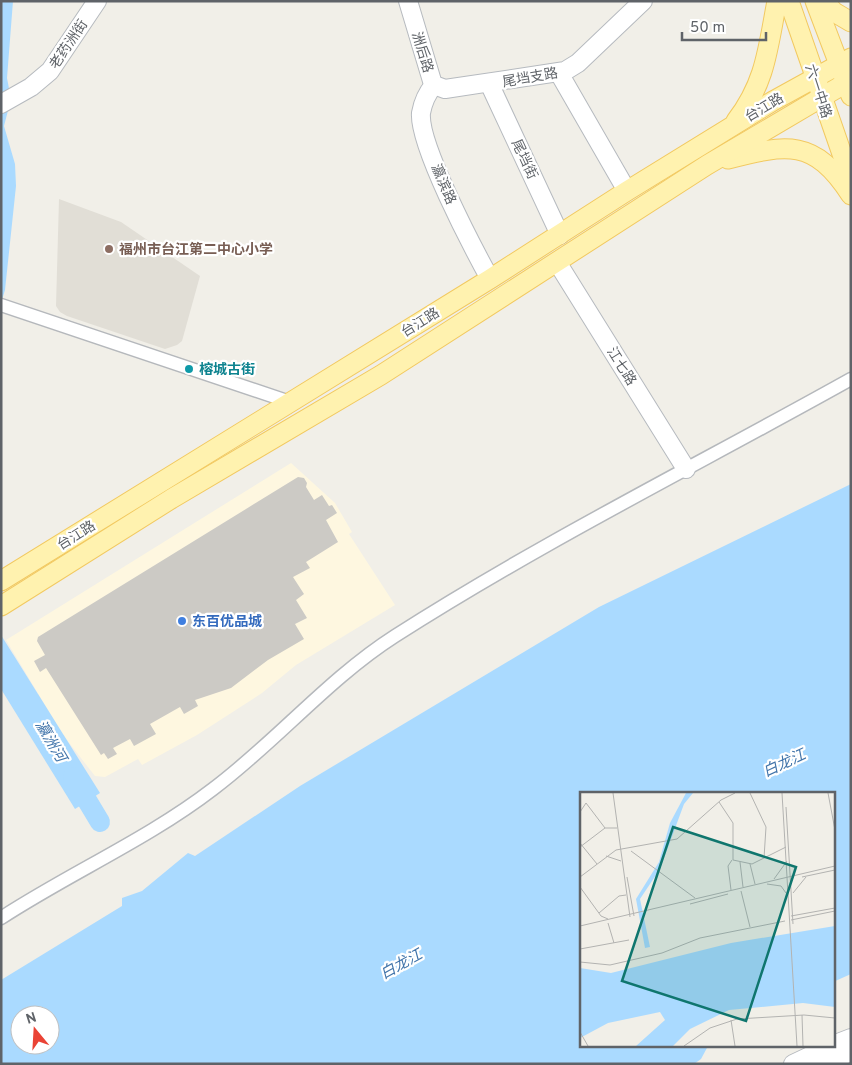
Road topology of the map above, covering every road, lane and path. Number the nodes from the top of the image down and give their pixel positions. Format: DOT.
graph roads {
  1 [pos="97,1"];
  2 [pos="408,1"];
  3 [pos="777,1"];
  4 [pos="789,1"];
  5 [pos="815,1"];
  6 [pos="824,1"];
  7 [pos="637,4"];
  8 [pos="851,22"];
  9 [pos="845,61"];
  10 [pos="559,73"];
  11 [pos="815,78"];
  12 [pos="489,83"];
  13 [pos="849,86"];
  14 [pos="442,87"];
  15 [pos="821,96"];
  16 [pos="6,102"];
  17 [pos="723,132"];
  18 [pos="707,165"];
  19 [pos="851,180"];
  20 [pos="627,190"];
  21 [pos="851,194"];
  22 [pos="560,234"];
  23 [pos="557,262"];
  24 [pos="490,279"];
  25 [pos="3,305"];
  26 [pos="851,379"];
  27 [pos="290,402"];
  28 [pos="686,469"];
  29 [pos="1,582"];
  30 [pos="1,606"];
  31 [pos="1,918"];
  32 [pos="851,1038"];
  33 [pos="834,1045"];
  34 [pos="828,1048"];
  35 [pos="851,1052"];
  36 [pos="793,1064"];
  37 [pos="823,1064"];
  1 -- 16 [label="street, 老药洲街"];
  2 -- 14 [label="street, 洲后路"];
  3 -- 17 [label="main road"];
  4 -- 11 [label="main road, 六一中路"];
  5 -- 9 [label="main road, 六一中路"];
  6 -- 8 [label="main road"];
  7 -- 10 [label="street, 尾垱支路"];
  9 -- 11 [label="main road, 台江路"];
  9 -- 13 [label="main road, 六一中路"];
  10 -- 12 [label="street, 尾垱支路"];
  10 -- 20 [label="street"];
  11 -- 15 [label="main road, 六一中路"];
  11 -- 17 [label="main road, 台江路"];
  12 -- 14 [label="street, 尾垱支路"];
  12 -- 22 [label="street, 尾垱街"];
  13 -- 15 [label="main road, 台江路"];
  14 -- 24 [label="street, 瀛滨路"];
  15 -- 18 [label="main road, 台江路"];
  15 -- 19 [label="main road, 六一中路"];
  17 -- 20 [label="main road, 台江路"];
  18 -- 21 [label="main road"];
  18 -- 23 [label="main road, 台江路"];
  20 -- 22 [label="main road, 台江路"];
  22 -- 24 [label="main road, 台江路"];
  23 -- 28 [label="street, 江七路"];
  23 -- 30 [label="main road, 台江路"];
  24 -- 27 [label="main road, 台江路"];
  25 -- 27 [label="street"];
  26 -- 28 [label="street"];
  27 -- 29 [label="main road, 台江路"];
  28 -- 31 [label="street"];
  32 -- 33 [label="street"];
  34 -- 36 [label="street"];
  35 -- 37 [label="street"];
}
